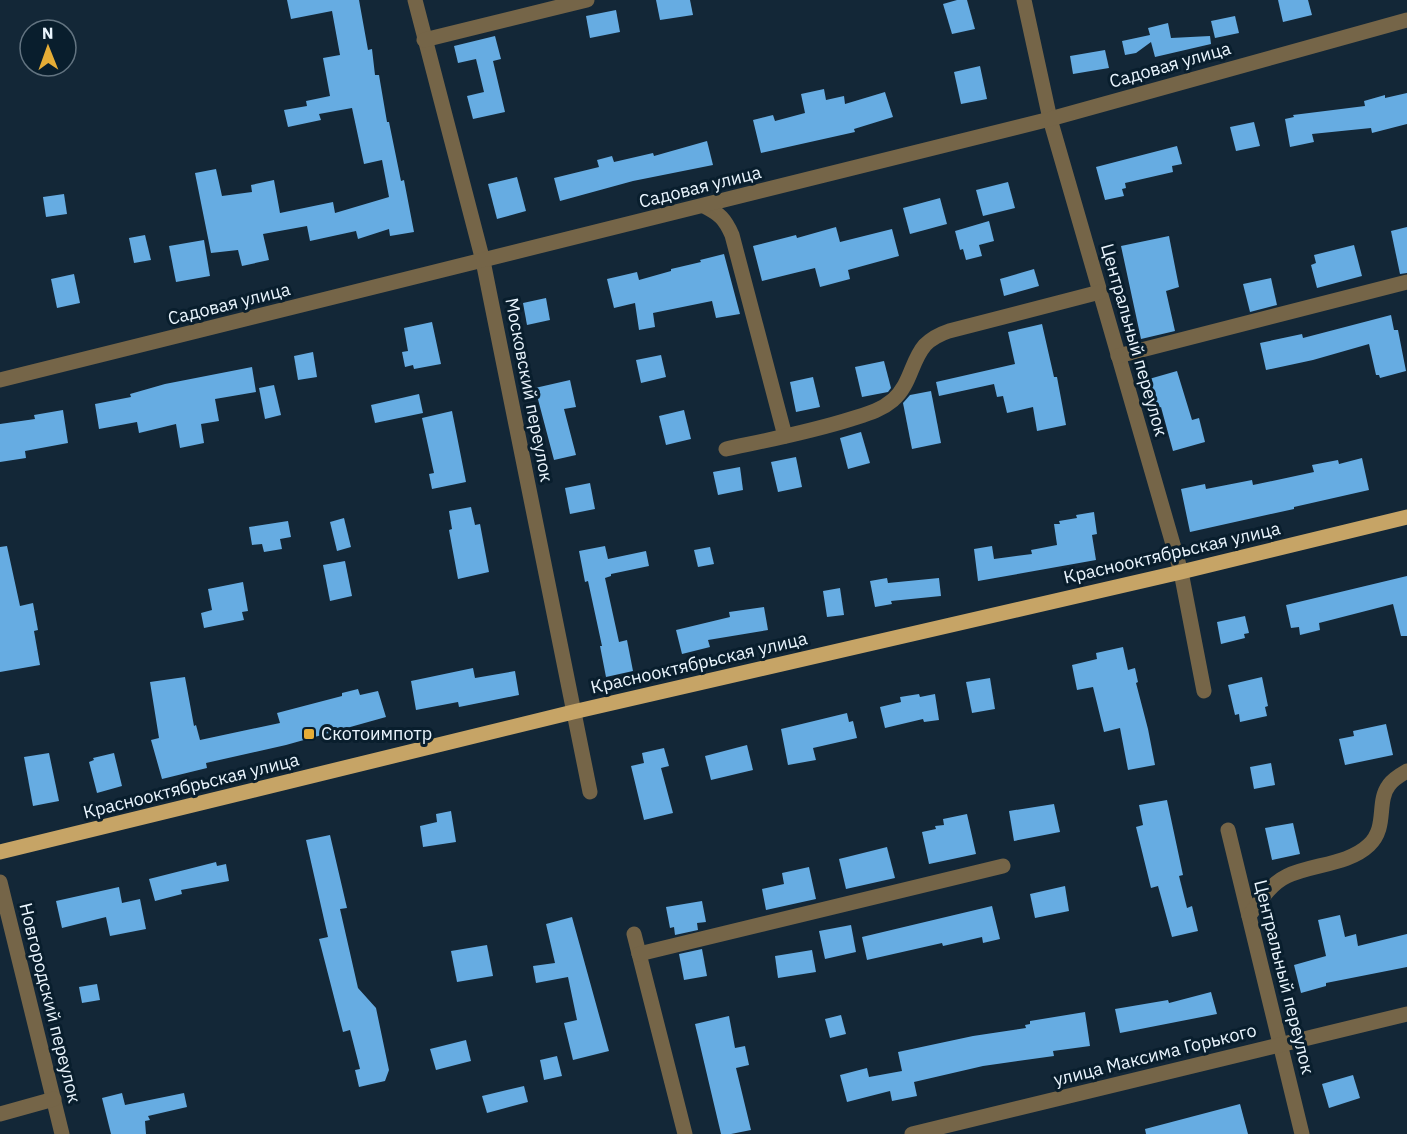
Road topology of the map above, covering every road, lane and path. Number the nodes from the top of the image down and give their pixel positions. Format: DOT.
graph roads {
  1 [pos="415,0"];
  2 [pos="587,0"];
  3 [pos="1024,0"];
  4 [pos="1407,20"];
  5 [pos="424,40"];
  6 [pos="1050,119"];
  7 [pos="704,206"];
  8 [pos="483,261"];
  9 [pos="1407,282"];
  10 [pos="1100,292"];
  11 [pos="1118,356"];
  12 [pos="0,380"];
  13 [pos="784,436"];
  14 [pos="726,449"];
  15 [pos="1407,517"];
  16 [pos="1181,572"];
  17 [pos="1204,692"];
  18 [pos="573,712"];
  19 [pos="1407,771"];
  20 [pos="590,792"];
  21 [pos="1228,830"];
  22 [pos="0,852"];
  23 [pos="1003,866"];
  24 [pos="0,882"];
  25 [pos="1249,916"];
  26 [pos="634,934"];
  27 [pos="639,954"];
  28 [pos="1407,1014"];
  29 [pos="1281,1045"];
  30 [pos="54,1099"];
  31 [pos="0,1114"];
  32 [pos="62,1134"];
  33 [pos="684,1134"];
  34 [pos="912,1134"];
  35 [pos="1302,1134"];
  1 -- 5 [label="street, Московский переулок"];
  2 -- 5 [label="street"];
  3 -- 6 [label="street, Центральный переулок"];
  4 -- 6 [label="street, Садовая улица"];
  5 -- 8 [label="street, Московский переулок"];
  6 -- 7 [label="street, Садовая улица"];
  6 -- 10 [label="street, Центральный переулок"];
  7 -- 8 [label="street, Садовая улица"];
  7 -- 13 [label="street"];
  8 -- 12 [label="street, Садовая улица"];
  8 -- 18 [label="street, Московский переулок"];
  9 -- 11 [label="street"];
  10 -- 11 [label="street, Центральный переулок"];
  10 -- 13 [label="street"];
  11 -- 16 [label="street, Центральный переулок"];
  13 -- 14 [label="street"];
  15 -- 16 [label="main road, Краснооктябрьская улица"];
  16 -- 17 [label="street, Центральный переулок"];
  16 -- 18 [label="main road, Краснооктябрьская улица"];
  18 -- 20 [label="street, Московский переулок"];
  18 -- 22 [label="main road, Краснооктябрьская улица"];
  19 -- 25 [label="street"];
  21 -- 25 [label="street, Центральный переулок"];
  23 -- 27 [label="street"];
  24 -- 30 [label="street, Новгородский переулок"];
  25 -- 29 [label="street, Центральный переулок"];
  26 -- 27 [label="street"];
  27 -- 33 [label="street"];
  28 -- 29 [label="street, улица Максима Горького"];
  29 -- 34 [label="street, улица Максима Горького"];
  29 -- 35 [label="street, Центральный переулок"];
  30 -- 31 [label="street"];
  30 -- 32 [label="street, Новгородский переулок"];
}
